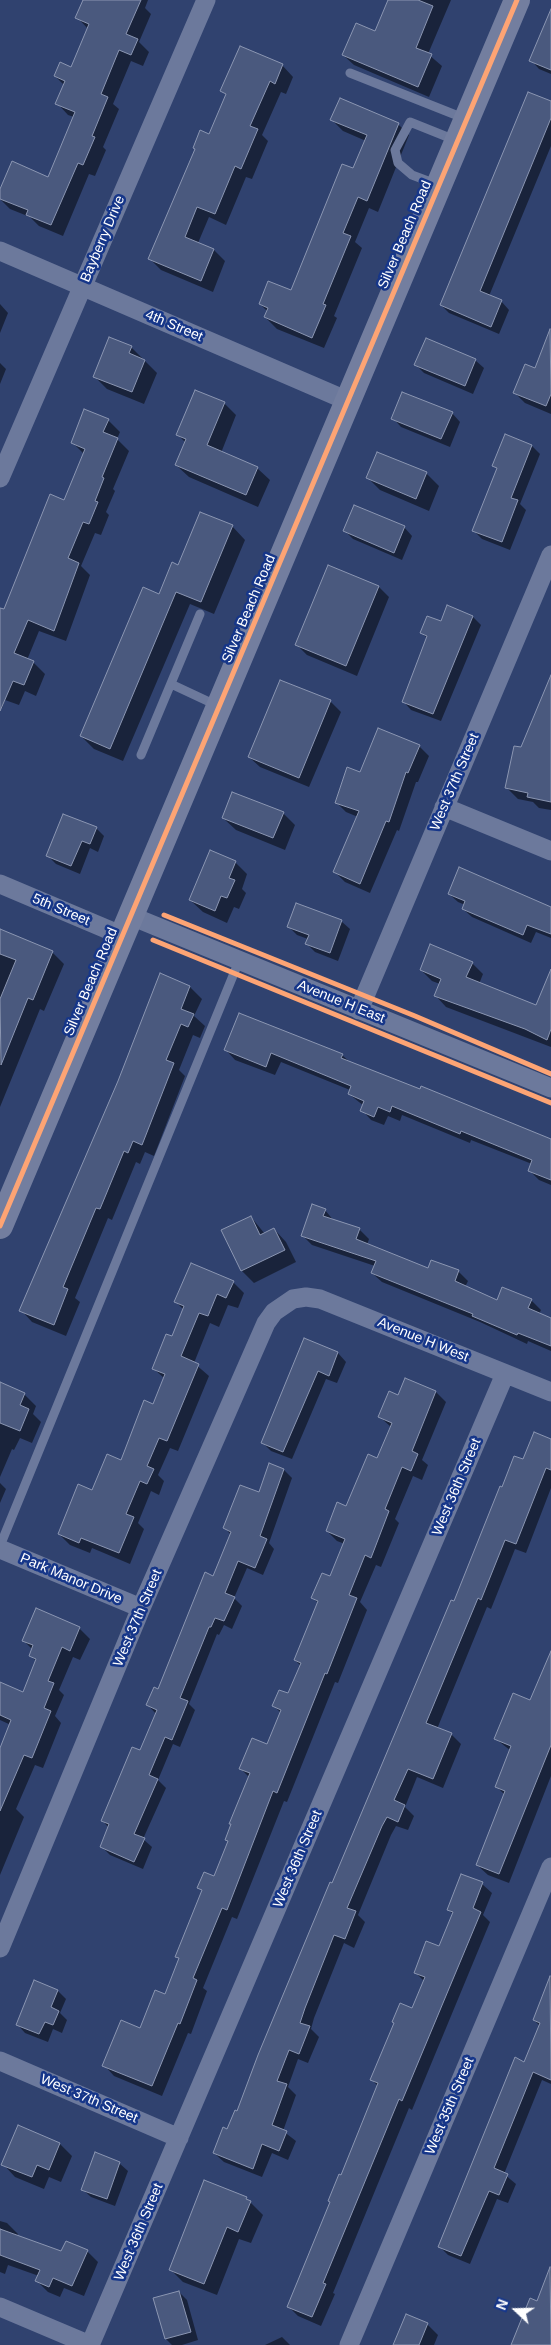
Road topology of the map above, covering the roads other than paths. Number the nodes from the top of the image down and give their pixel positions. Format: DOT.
graph roads {
  1 [pos="206,0"];
  2 [pos="516,0"];
  3 [pos="350,72"];
  4 [pos="462,130"];
  5 [pos="438,185"];
  6 [pos="0,251"];
  7 [pos="82,287"];
  8 [pos="348,402"];
  9 [pos="0,478"];
  10 [pos="551,555"];
  11 [pos="200,614"];
  12 [pos="171,684"];
  13 [pos="220,706"];
  14 [pos="141,755"];
  15 [pos="444,807"];
  16 [pos="551,851"];
  17 [pos="0,884"];
  18 [pos="127,926"];
  19 [pos="239,961"];
  20 [pos="359,1010"];
  21 [pos="551,1088"];
  22 [pos="0,1226"];
  23 [pos="293,1299"];
  24 [pos="505,1374"];
  25 [pos="551,1392"];
  26 [pos="0,1548"];
  27 [pos="142,1608"];
  28 [pos="551,1867"];
  29 [pos="0,1948"];
  30 [pos="0,2061"];
  31 [pos="179,2138"];
  32 [pos="0,2307"];
  33 [pos="90,2345"];
  34 [pos="349,2345"];
  1 -- 7 [label="street, Bayberry Drive"];
  2 -- 4 [label="street, Silver Beach Road"];
  3 -- 4 [label="lane"];
  4 -- 5 [label="street, Silver Beach Road"];
  4 -- 5 [label="lane"];
  5 -- 8 [label="street, Silver Beach Road"];
  6 -- 7 [label="street, 4th Street"];
  7 -- 8 [label="street, 4th Street"];
  7 -- 9 [label="street, Bayberry Drive"];
  8 -- 13 [label="street, Silver Beach Road"];
  10 -- 15 [label="street, West 37th Street"];
  11 -- 12 [label="lane"];
  12 -- 13 [label="lane"];
  12 -- 14 [label="lane"];
  13 -- 18 [label="street, Silver Beach Road"];
  15 -- 16 [label="street"];
  15 -- 20 [label="street, West 37th Street"];
  17 -- 18 [label="street, 5th Street"];
  18 -- 19 [label="street, Avenue H East"];
  18 -- 22 [label="street, Silver Beach Road"];
  19 -- 20 [label="street, Avenue H East"];
  19 -- 26 [label="lane"];
  20 -- 21 [label="street, Avenue H East"];
  23 -- 24 [label="street, Avenue H West"];
  23 -- 27 [label="street, West 37th Street"];
  24 -- 25 [label="street, Avenue H West"];
  24 -- 31 [label="street, West 36th Street"];
  26 -- 27 [label="street, Park Manor Drive"];
  27 -- 29 [label="street, West 37th Street"];
  28 -- 34 [label="street, West 35th Street"];
  30 -- 31 [label="street, West 37th Street"];
  31 -- 33 [label="street, West 36th Street"];
  32 -- 33 [label="street"];
}
